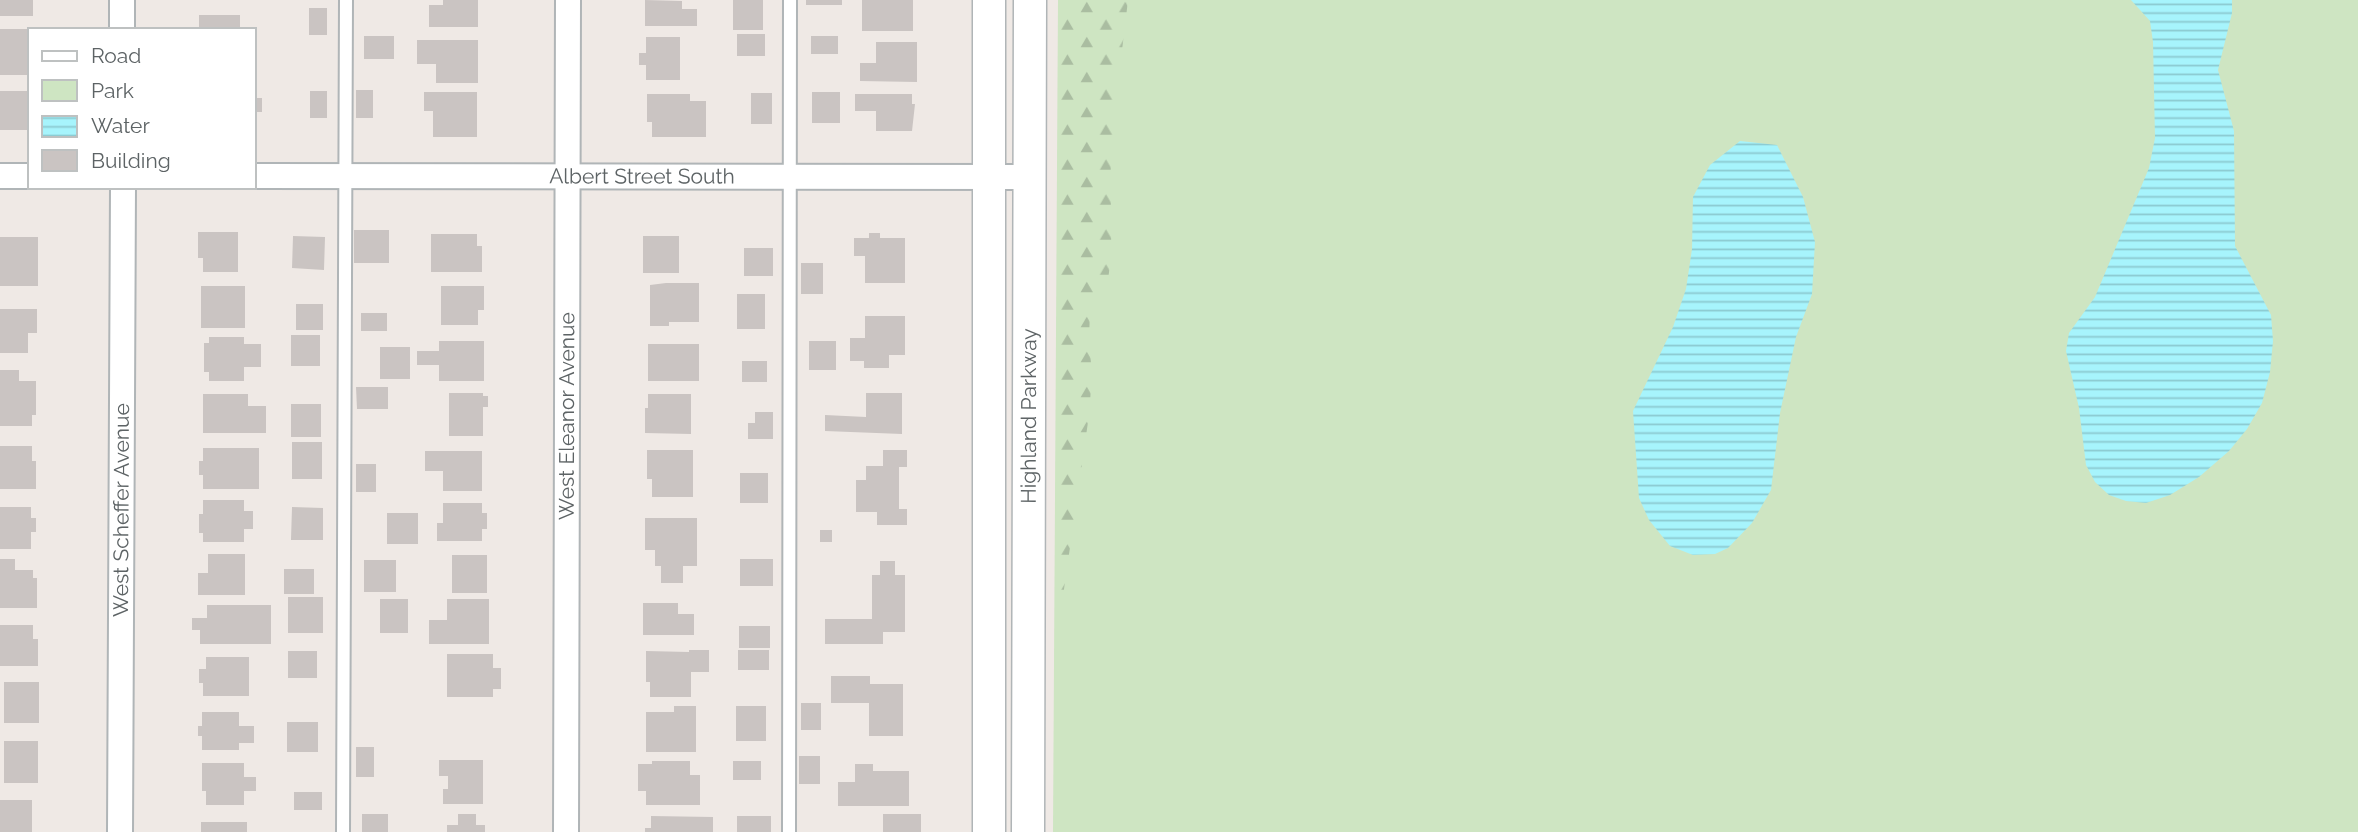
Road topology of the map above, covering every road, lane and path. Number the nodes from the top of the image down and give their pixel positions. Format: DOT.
graph roads {
  1 [pos="122,0"];
  2 [pos="346,0"];
  3 [pos="568,0"];
  4 [pos="790,0"];
  5 [pos="989,0"];
  6 [pos="1030,0"];
  7 [pos="122,28"];
  8 [pos="0,176"];
  9 [pos="28,176"];
  10 [pos="256,176"];
  11 [pos="346,176"];
  12 [pos="568,176"];
  13 [pos="790,176"];
  14 [pos="989,177"];
  15 [pos="1030,177"];
  16 [pos="122,189"];
  17 [pos="120,832"];
  18 [pos="343,832"];
  19 [pos="566,832"];
  20 [pos="789,832"];
  21 [pos="989,832"];
  22 [pos="1028,832"];
  1 -- 7 [label="street"];
  2 -- 11 [label="lane"];
  3 -- 12 [label="street, West Eleanor Avenue"];
  4 -- 13 [label="lane"];
  5 -- 14 [label="street, Highland Parkway"];
  6 -- 15 [label="street, Highland Parkway"];
  8 -- 9 [label="street"];
  10 -- 11 [label="street, Albert Street South"];
  11 -- 12 [label="street, Albert Street South"];
  11 -- 18 [label="lane"];
  12 -- 13 [label="street, Albert Street South"];
  12 -- 19 [label="street, West Eleanor Avenue"];
  13 -- 14 [label="street, Albert Street South"];
  13 -- 20 [label="lane"];
  14 -- 15 [label="street, Albert Street South"];
  14 -- 21 [label="street, Highland Parkway"];
  15 -- 22 [label="street, Highland Parkway"];
  16 -- 17 [label="street, West Scheffer Avenue"];
}
